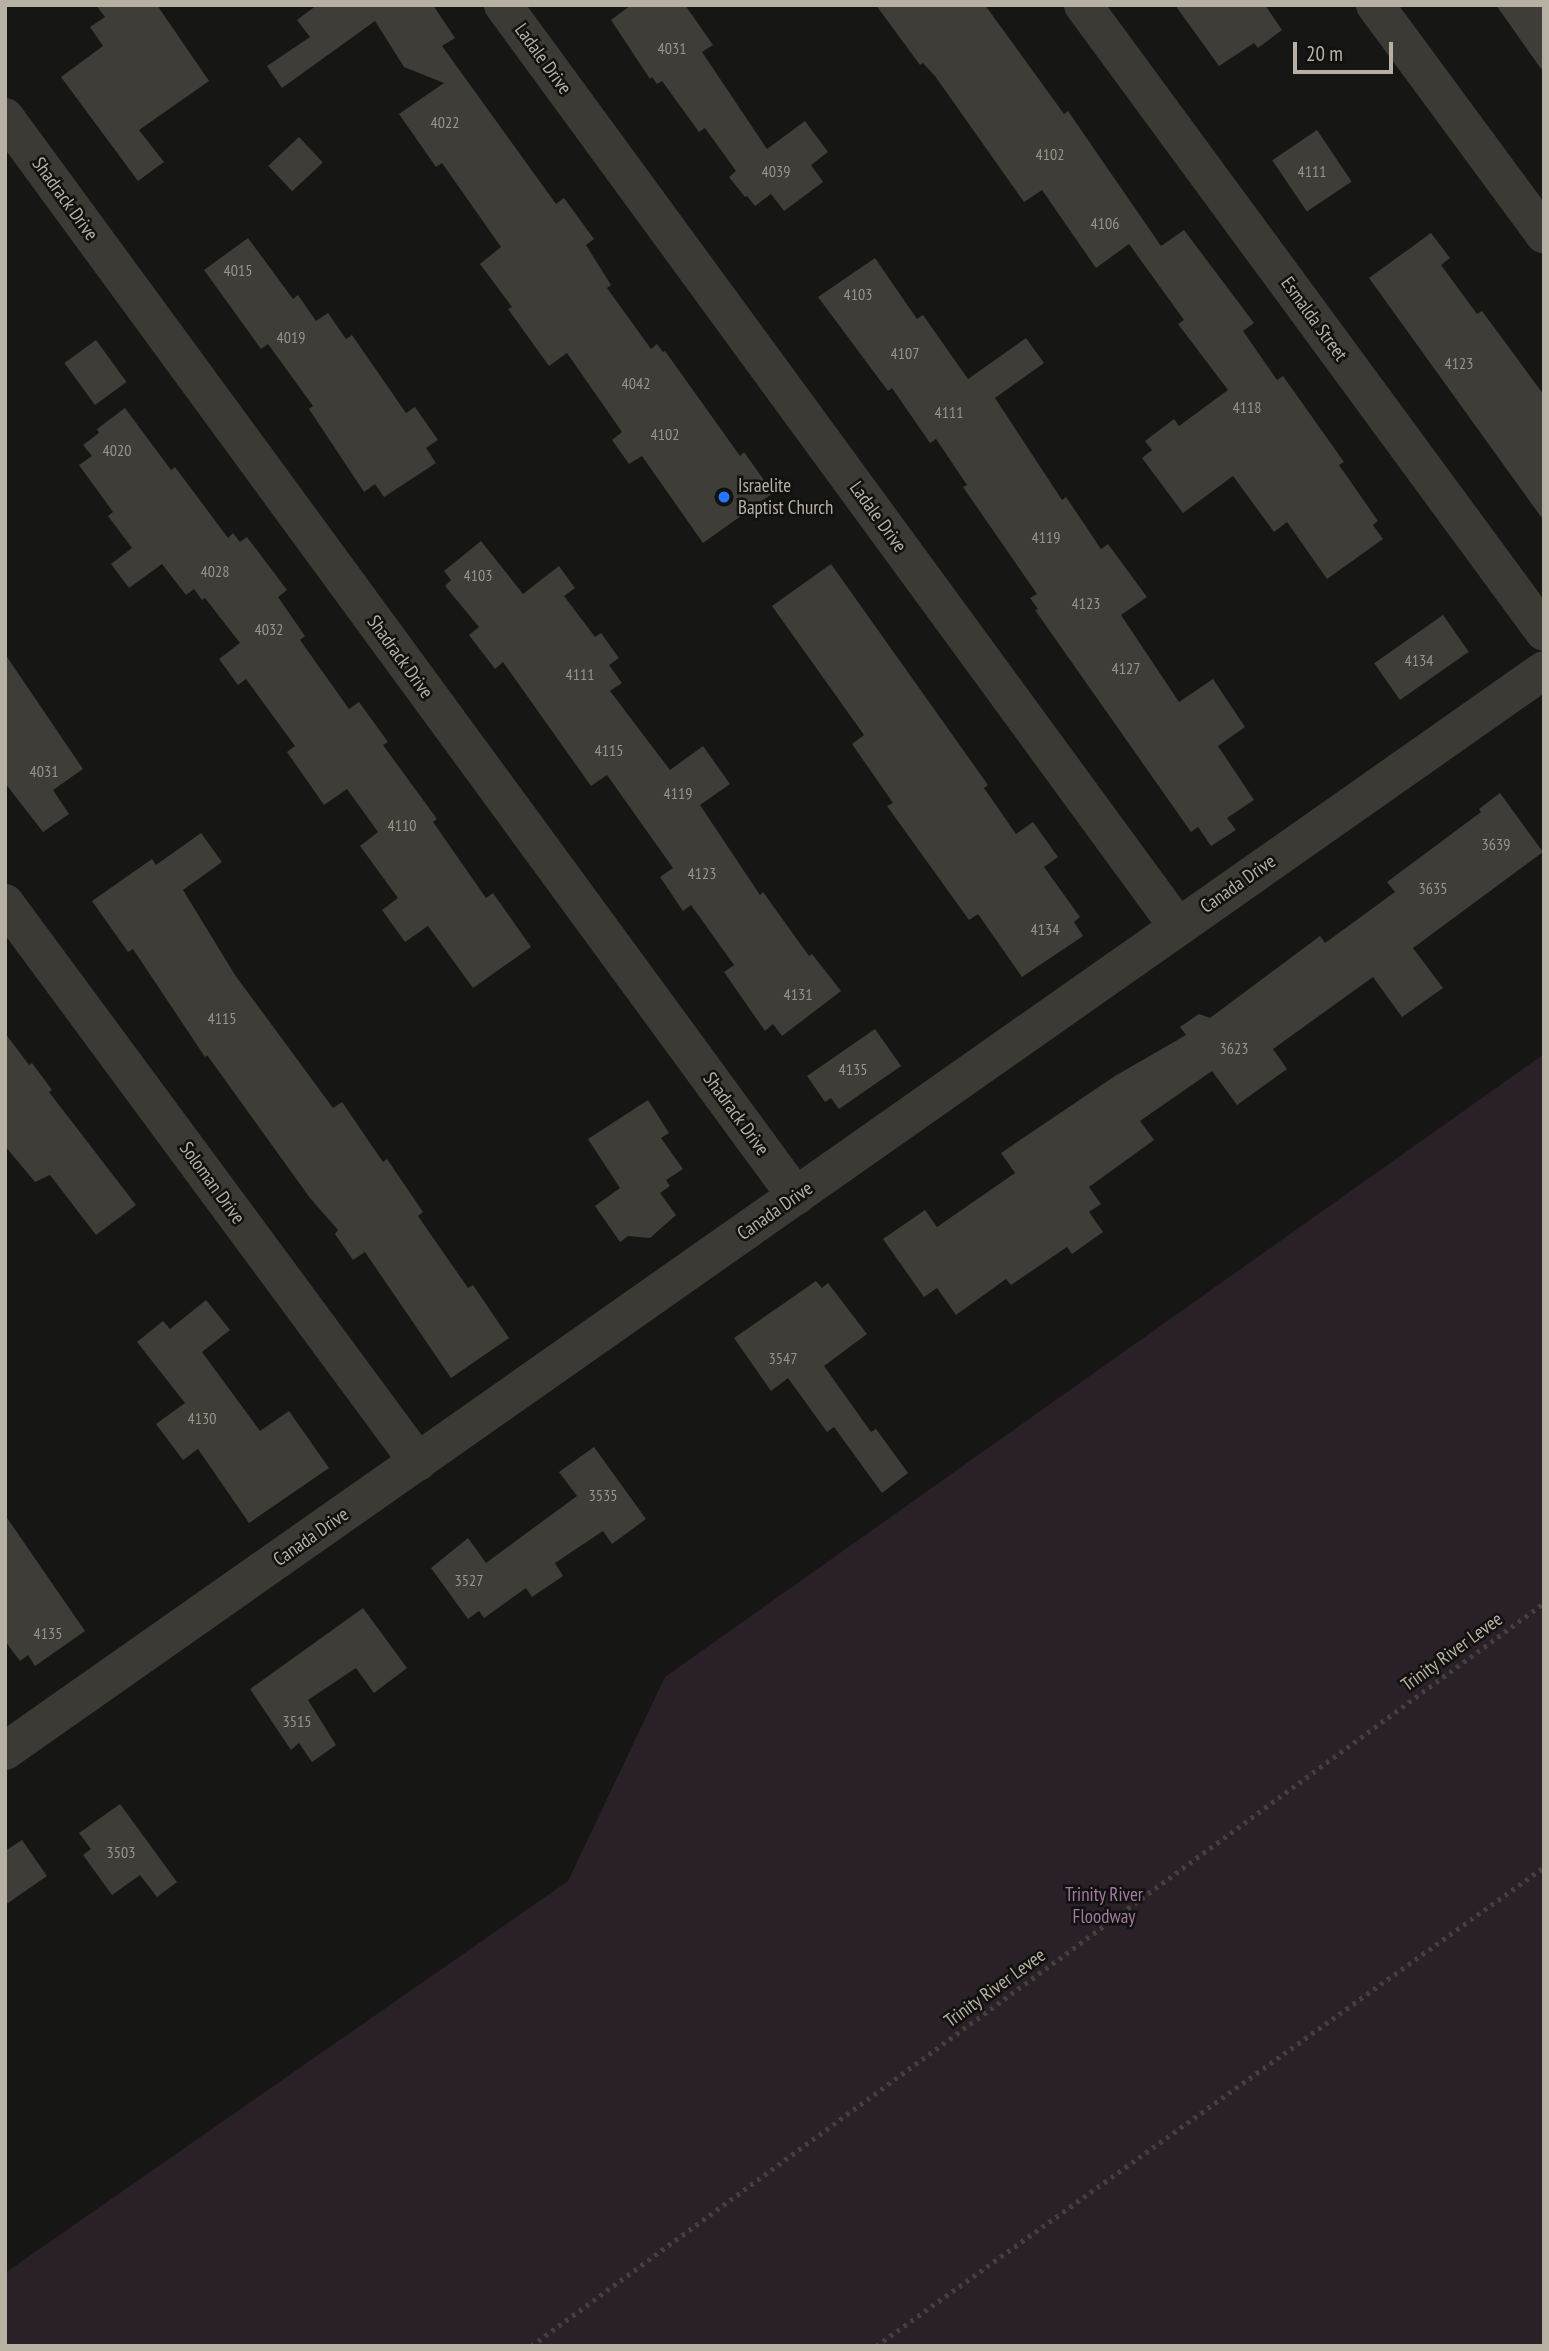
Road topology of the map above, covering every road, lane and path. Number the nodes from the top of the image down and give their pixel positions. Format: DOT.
graph roads {
  1 [pos="503,5"];
  2 [pos="1083,5"];
  3 [pos="1375,5"];
  4 [pos="5,117"];
  5 [pos="1544,234"];
  6 [pos="1544,632"];
  7 [pos="1544,670"];
  8 [pos="5,903"];
  9 [pos="1178,927"];
  10 [pos="796,1196"];
  11 [pos="418,1462"];
  12 [pos="1544,1603"];
  13 [pos="5,1751"];
  14 [pos="1544,1867"];
  15 [pos="531,2346"];
  16 [pos="876,2346"];
  1 -- 9 [label="street, Ladale Drive"];
  2 -- 6 [label="street, Esmalda Street"];
  3 -- 5 [label="street"];
  4 -- 10 [label="street, Shadrack Drive"];
  7 -- 9 [label="street, Canada Drive"];
  8 -- 11 [label="street, Soloman Drive"];
  9 -- 10 [label="street, Canada Drive"];
  10 -- 11 [label="street, Canada Drive"];
  11 -- 13 [label="street, Canada Drive"];
  12 -- 15 [label="path, Trinity River Levee"];
  14 -- 16 [label="path"];
}
